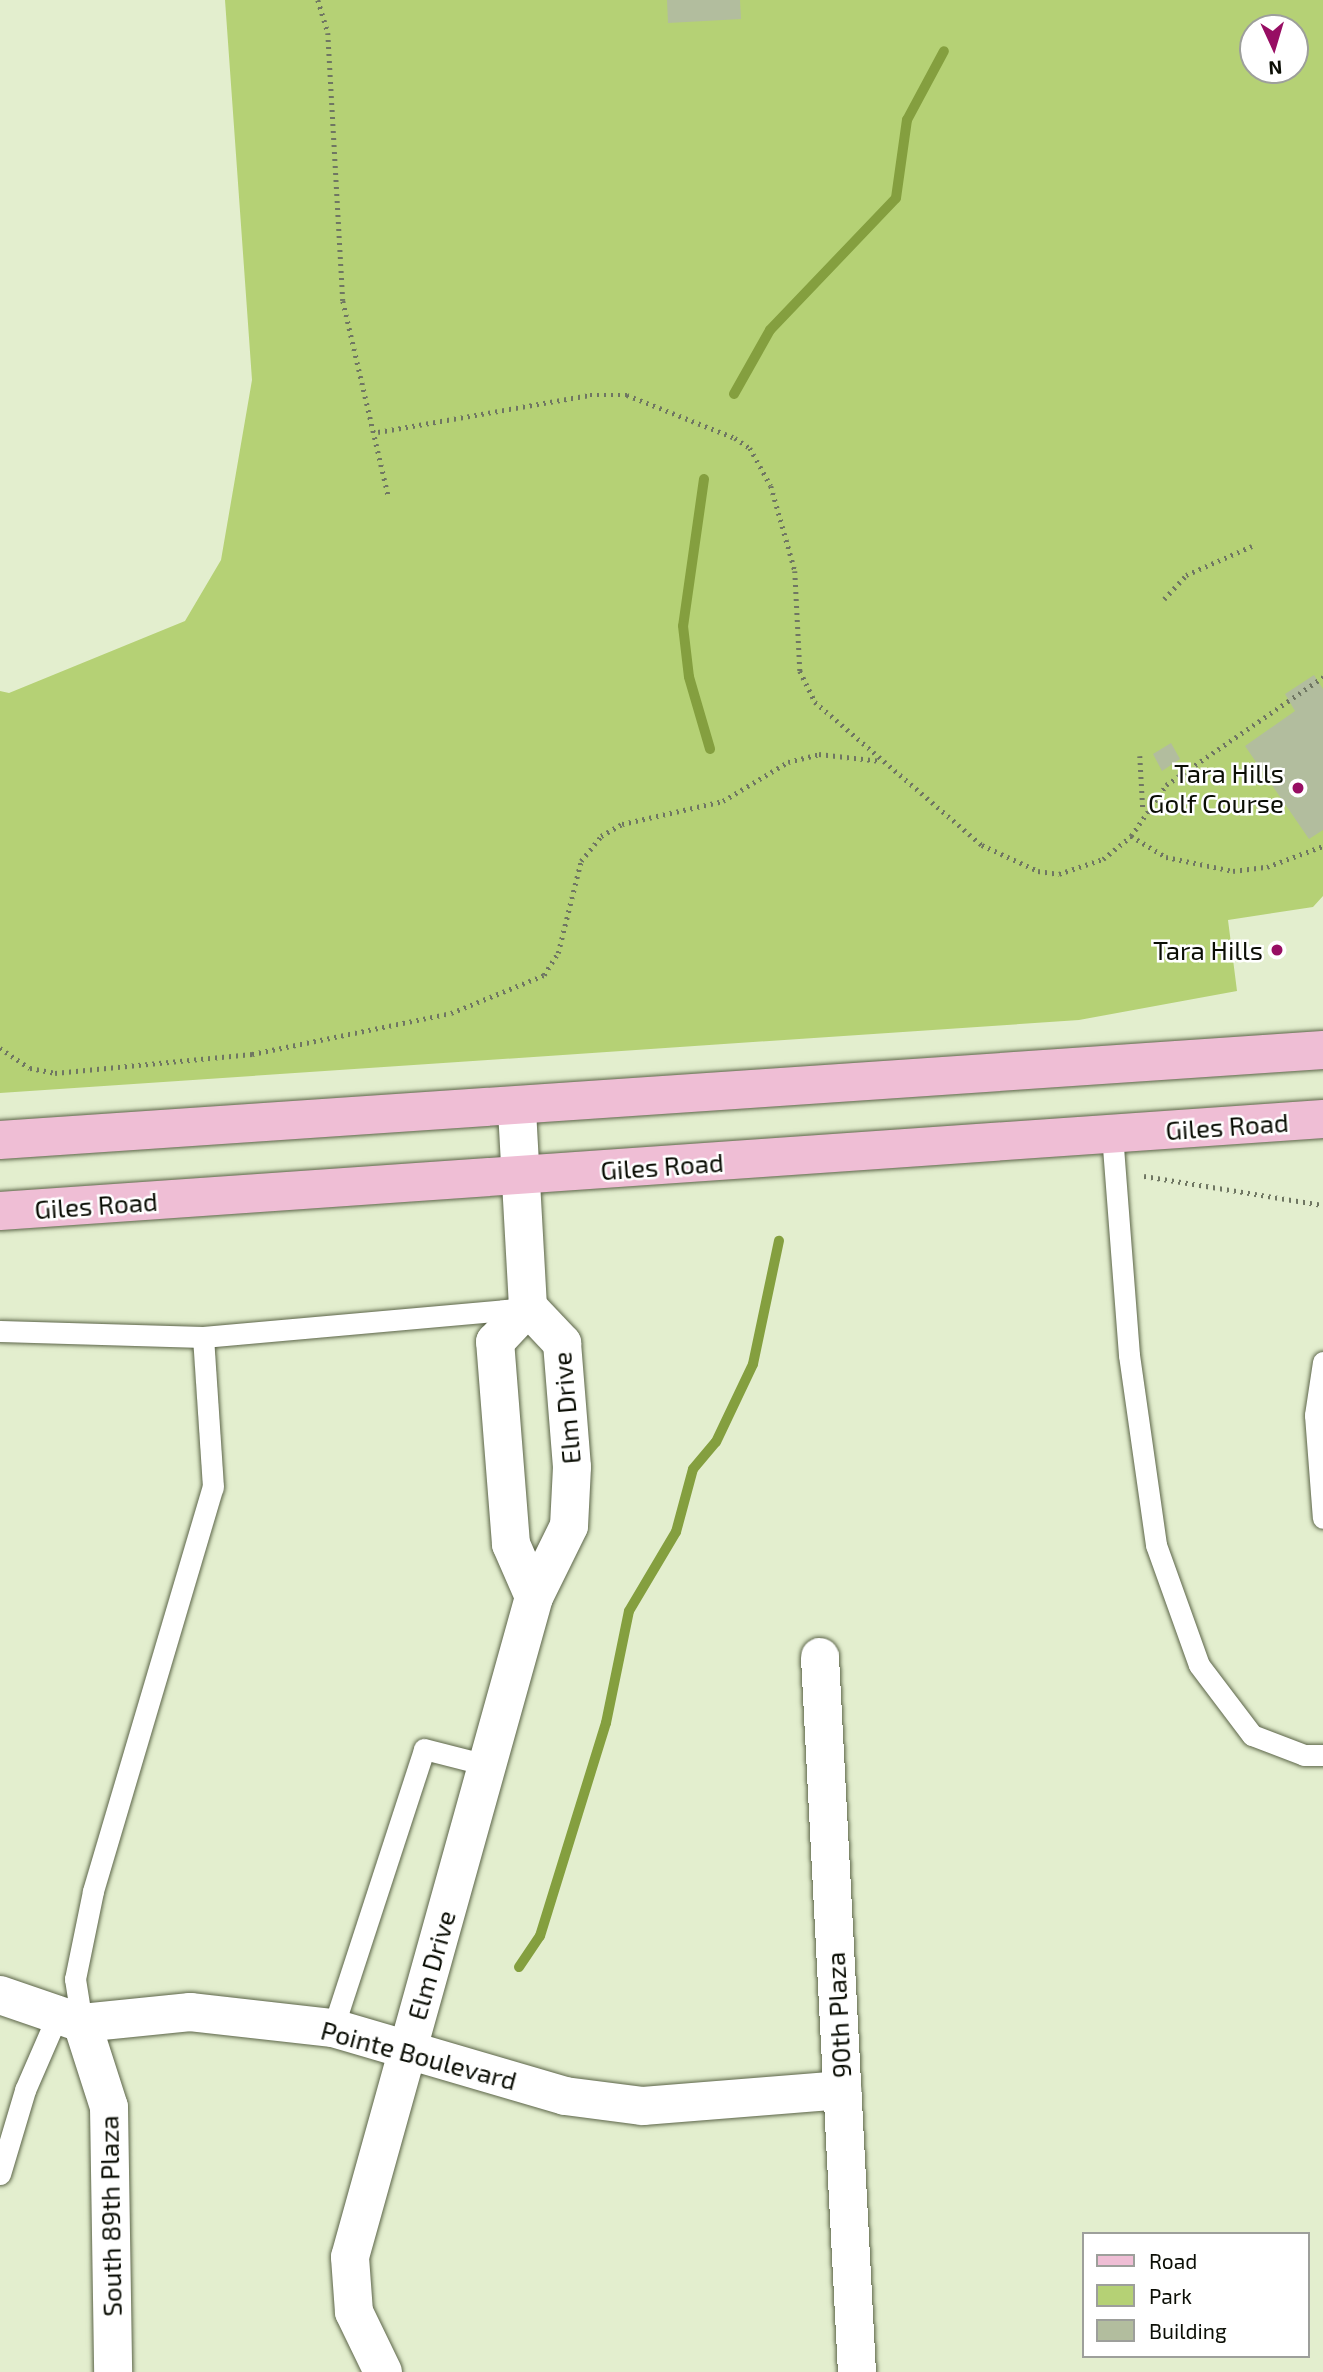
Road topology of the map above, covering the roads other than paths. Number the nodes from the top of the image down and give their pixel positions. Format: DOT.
graph roads {
  1 [pos="1323,1050"];
  2 [pos="517,1108"];
  3 [pos="1323,1119"];
  4 [pos="0,1140"];
  5 [pos="1113,1153"];
  6 [pos="524,1177"];
  7 [pos="0,1211"];
  8 [pos="528,1307"];
  9 [pos="0,1331"];
  10 [pos="203,1338"];
  11 [pos="1323,1362"];
  12 [pos="1323,1518"];
  13 [pos="534,1597"];
  14 [pos="820,1657"];
  15 [pos="1323,1755"];
  16 [pos="487,1765"];
  17 [pos="0,1995"];
  18 [pos="70,2018"];
  19 [pos="333,2028"];
  20 [pos="408,2049"];
  21 [pos="842,2090"];
  22 [pos="0,2174"];
  23 [pos="113,2372"];
  24 [pos="383,2372"];
  25 [pos="857,2372"];
  1 -- 2 [label="main road"];
  2 -- 4 [label="main road"];
  2 -- 6 [label="street"];
  3 -- 5 [label="main road, Giles Road"];
  5 -- 6 [label="main road, Giles Road"];
  5 -- 15 [label="lane"];
  6 -- 7 [label="main road, Giles Road"];
  6 -- 8 [label="street"];
  8 -- 10 [label="lane"];
  8 -- 13 [label="street"];
  8 -- 13 [label="street, Elm Drive"];
  9 -- 10 [label="lane"];
  10 -- 18 [label="lane"];
  11 -- 12 [label="lane"];
  13 -- 16 [label="street, Elm Drive"];
  14 -- 21 [label="street, 90th Plaza"];
  16 -- 19 [label="lane"];
  16 -- 20 [label="street, Elm Drive"];
  17 -- 18 [label="street, Pointe Boulevard"];
  18 -- 19 [label="street, Pointe Boulevard"];
  18 -- 22 [label="lane"];
  18 -- 23 [label="street, South 89th Plaza"];
  19 -- 20 [label="street, Pointe Boulevard"];
  20 -- 21 [label="street, Pointe Boulevard"];
  20 -- 24 [label="street, Elm Drive"];
  21 -- 25 [label="street, 90th Plaza"];
}
